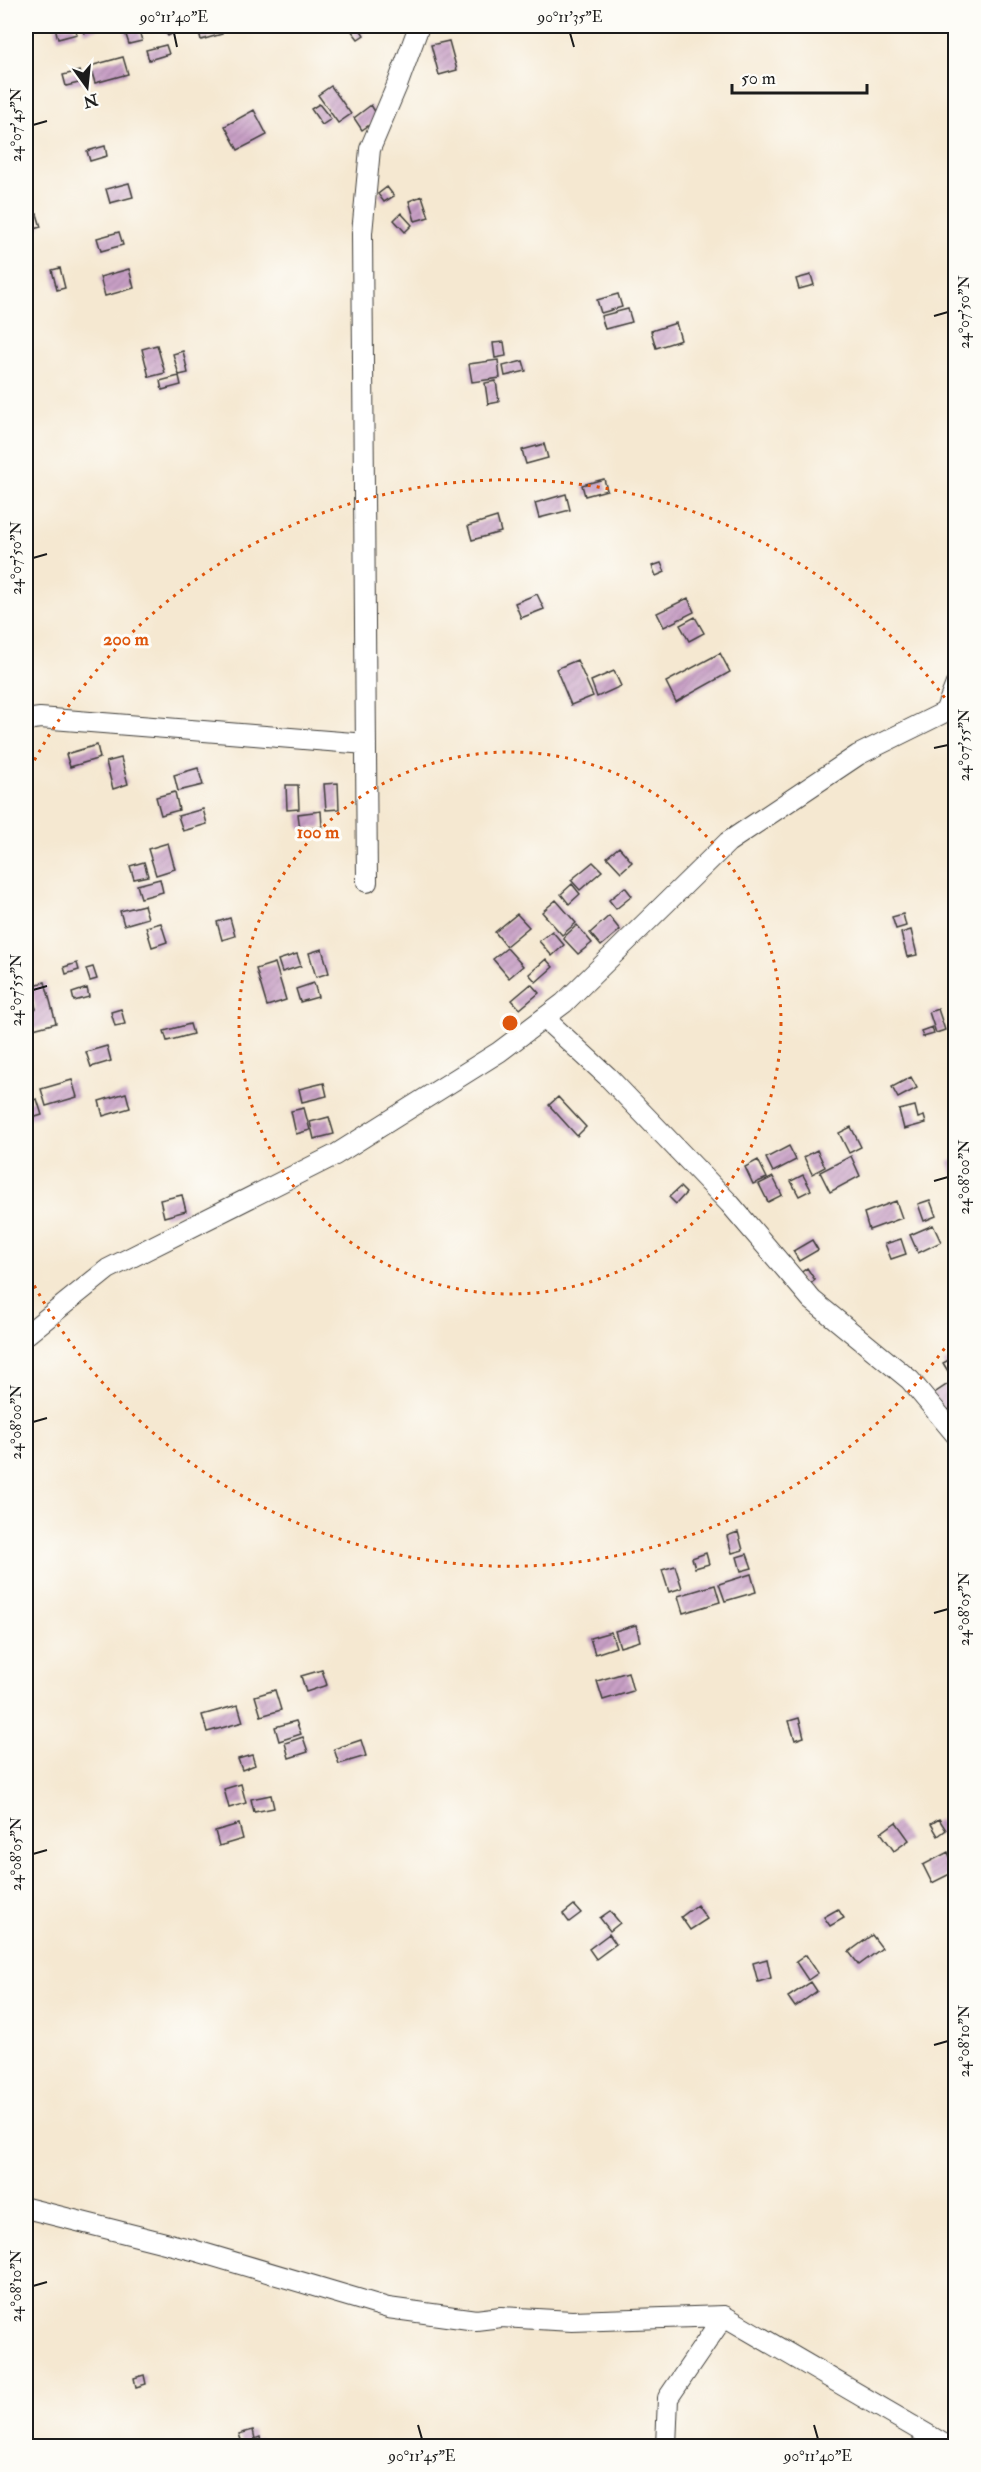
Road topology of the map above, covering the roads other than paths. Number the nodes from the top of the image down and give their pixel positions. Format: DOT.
graph roads {
  1 [pos="419,26"];
  2 [pos="956,684"];
  3 [pos="26,720"];
  4 [pos="366,744"];
  5 [pos="367,882"];
  6 [pos="544,1018"];
  7 [pos="26,1335"];
  8 [pos="956,1435"];
  9 [pos="26,2208"];
  10 [pos="724,2316"];
  11 [pos="666,2446"];
  12 [pos="948,2446"];
  1 -- 4 [label="street"];
  2 -- 6 [label="street"];
  3 -- 4 [label="street"];
  4 -- 5 [label="street"];
  6 -- 7 [label="street"];
  6 -- 8 [label="street"];
  9 -- 10 [label="street"];
  10 -- 11 [label="street"];
  10 -- 12 [label="street"];
}
